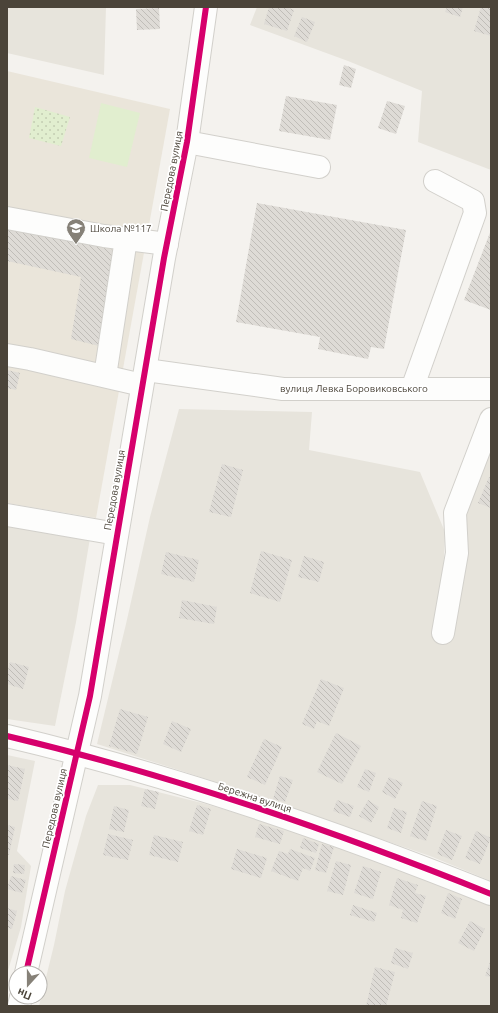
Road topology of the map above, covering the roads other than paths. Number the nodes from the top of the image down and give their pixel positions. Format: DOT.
graph roads {
  1 [pos="206,7"];
  2 [pos="187,142"];
  3 [pos="319,167"];
  4 [pos="435,180"];
  5 [pos="7,218"];
  6 [pos="126,239"];
  7 [pos="167,244"];
  8 [pos="7,355"];
  9 [pos="105,376"];
  10 [pos="144,378"];
  11 [pos="412,389"];
  12 [pos="491,389"];
  13 [pos="491,419"];
  14 [pos="7,515"];
  15 [pos="117,534"];
  16 [pos="443,632"];
  17 [pos="7,736"];
  18 [pos="77,753"];
  19 [pos="491,894"];
  20 [pos="28,965"];
  1 -- 2 [label="street, Передова вулиця"];
  2 -- 3 [label="street"];
  2 -- 7 [label="street, Передова вулиця"];
  4 -- 11 [label="street"];
  5 -- 6 [label="street"];
  6 -- 7 [label="street"];
  6 -- 9 [label="street"];
  7 -- 10 [label="street, Передова вулиця"];
  8 -- 9 [label="street, вулиця Левка Боровиковського"];
  9 -- 10 [label="street, вулиця Левка Боровиковського"];
  10 -- 11 [label="street, вулиця Левка Боровиковського"];
  10 -- 15 [label="street, Передова вулиця"];
  11 -- 12 [label="street, вулиця Левка Боровиковського"];
  13 -- 16 [label="street"];
  14 -- 15 [label="street"];
  15 -- 18 [label="street, Передова вулиця"];
  17 -- 18 [label="street, Бережна вулиця"];
  18 -- 19 [label="street, Бережна вулиця"];
  18 -- 20 [label="street, Передова вулиця"];
}
